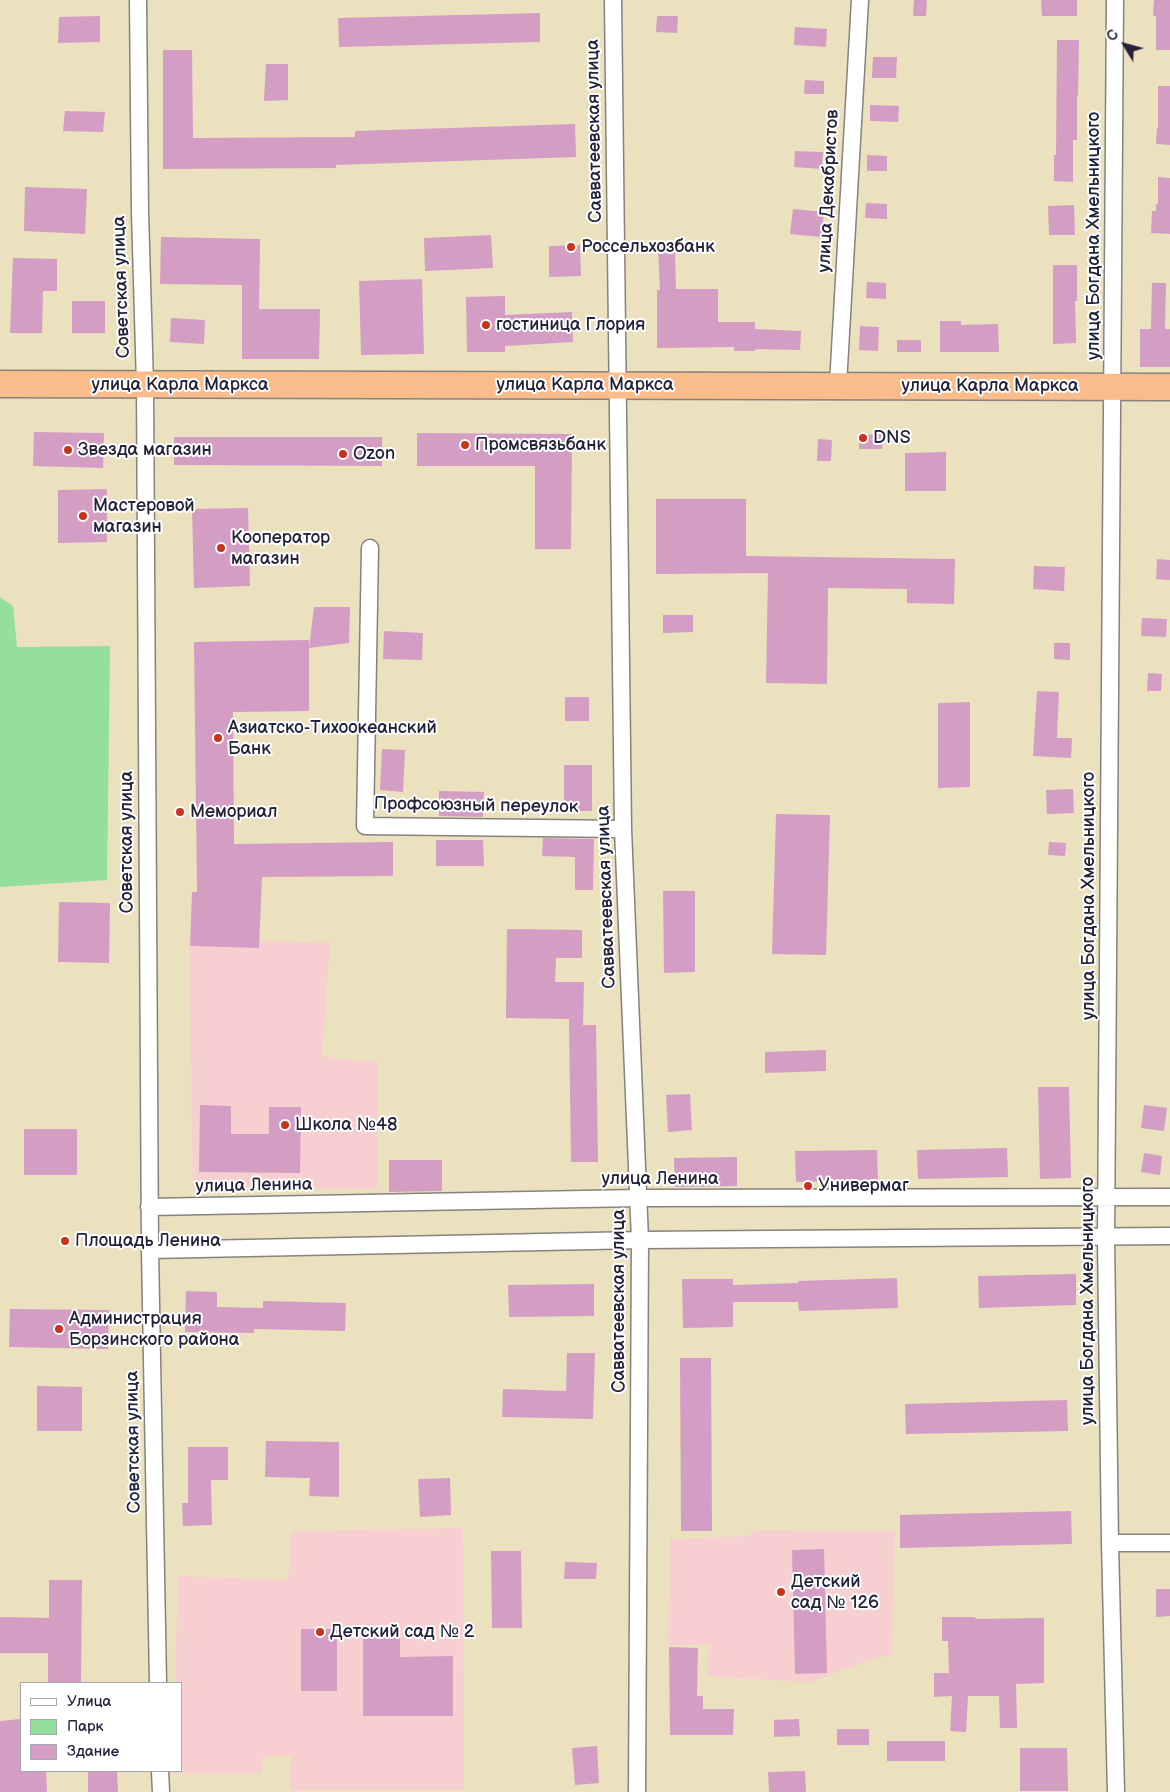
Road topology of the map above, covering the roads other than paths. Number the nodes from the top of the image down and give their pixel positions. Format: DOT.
graph roads {
  1 [pos="138,0"];
  2 [pos="613,0"];
  3 [pos="860,0"];
  4 [pos="1115,0"];
  5 [pos="0,384"];
  6 [pos="144,385"];
  7 [pos="618,385"];
  8 [pos="838,385"];
  9 [pos="1113,387"];
  10 [pos="1170,387"];
  11 [pos="370,548"];
  12 [pos="623,829"];
  13 [pos="638,1198"];
  14 [pos="1107,1198"];
  15 [pos="1170,1198"];
  16 [pos="149,1208"];
  17 [pos="1170,1236"];
  18 [pos="1106,1237"];
  19 [pos="640,1240"];
  20 [pos="150,1250"];
  21 [pos="1170,1542"];
  22 [pos="1110,1543"];
  23 [pos="158,1682"];
  24 [pos="160,1772"];
  25 [pos="160,1792"];
  26 [pos="637,1792"];
  27 [pos="1116,1792"];
  1 -- 6 [label="street, Советская улица"];
  2 -- 7 [label="street, Савватеевская улица"];
  3 -- 8 [label="street, улица Декабристов"];
  4 -- 9 [label="street, улица Богдана Хмельницкого"];
  5 -- 6 [label="highway, улица Карла Маркса"];
  6 -- 7 [label="highway, улица Карла Маркса"];
  6 -- 16 [label="street, Советская улица"];
  7 -- 8 [label="highway, улица Карла Маркса"];
  7 -- 12 [label="street, Савватеевская улица"];
  8 -- 9 [label="highway, улица Карла Маркса"];
  9 -- 10 [label="highway, улица Карла Маркса"];
  9 -- 14 [label="street, улица Богдана Хмельницкого"];
  11 -- 12 [label="street, Профсоюзный переулок"];
  12 -- 13 [label="street, Савватеевская улица"];
  13 -- 14 [label="street, улица Ленина"];
  13 -- 16 [label="street, улица Ленина"];
  13 -- 19 [label="street, Савватеевская улица"];
  14 -- 15 [label="street, улица Ленина"];
  14 -- 18 [label="street, улица Богдана Хмельницкого"];
  16 -- 20 [label="street, Советская улица"];
  17 -- 18 [label="street"];
  18 -- 19 [label="street"];
  18 -- 22 [label="street, улица Богдана Хмельницкого"];
  19 -- 20 [label="street"];
  19 -- 26 [label="street, Савватеевская улица"];
  20 -- 23 [label="street, Советская улица"];
  21 -- 22 [label="street"];
  22 -- 27 [label="street, улица Богдана Хмельницкого"];
  24 -- 25 [label="street"];
}
